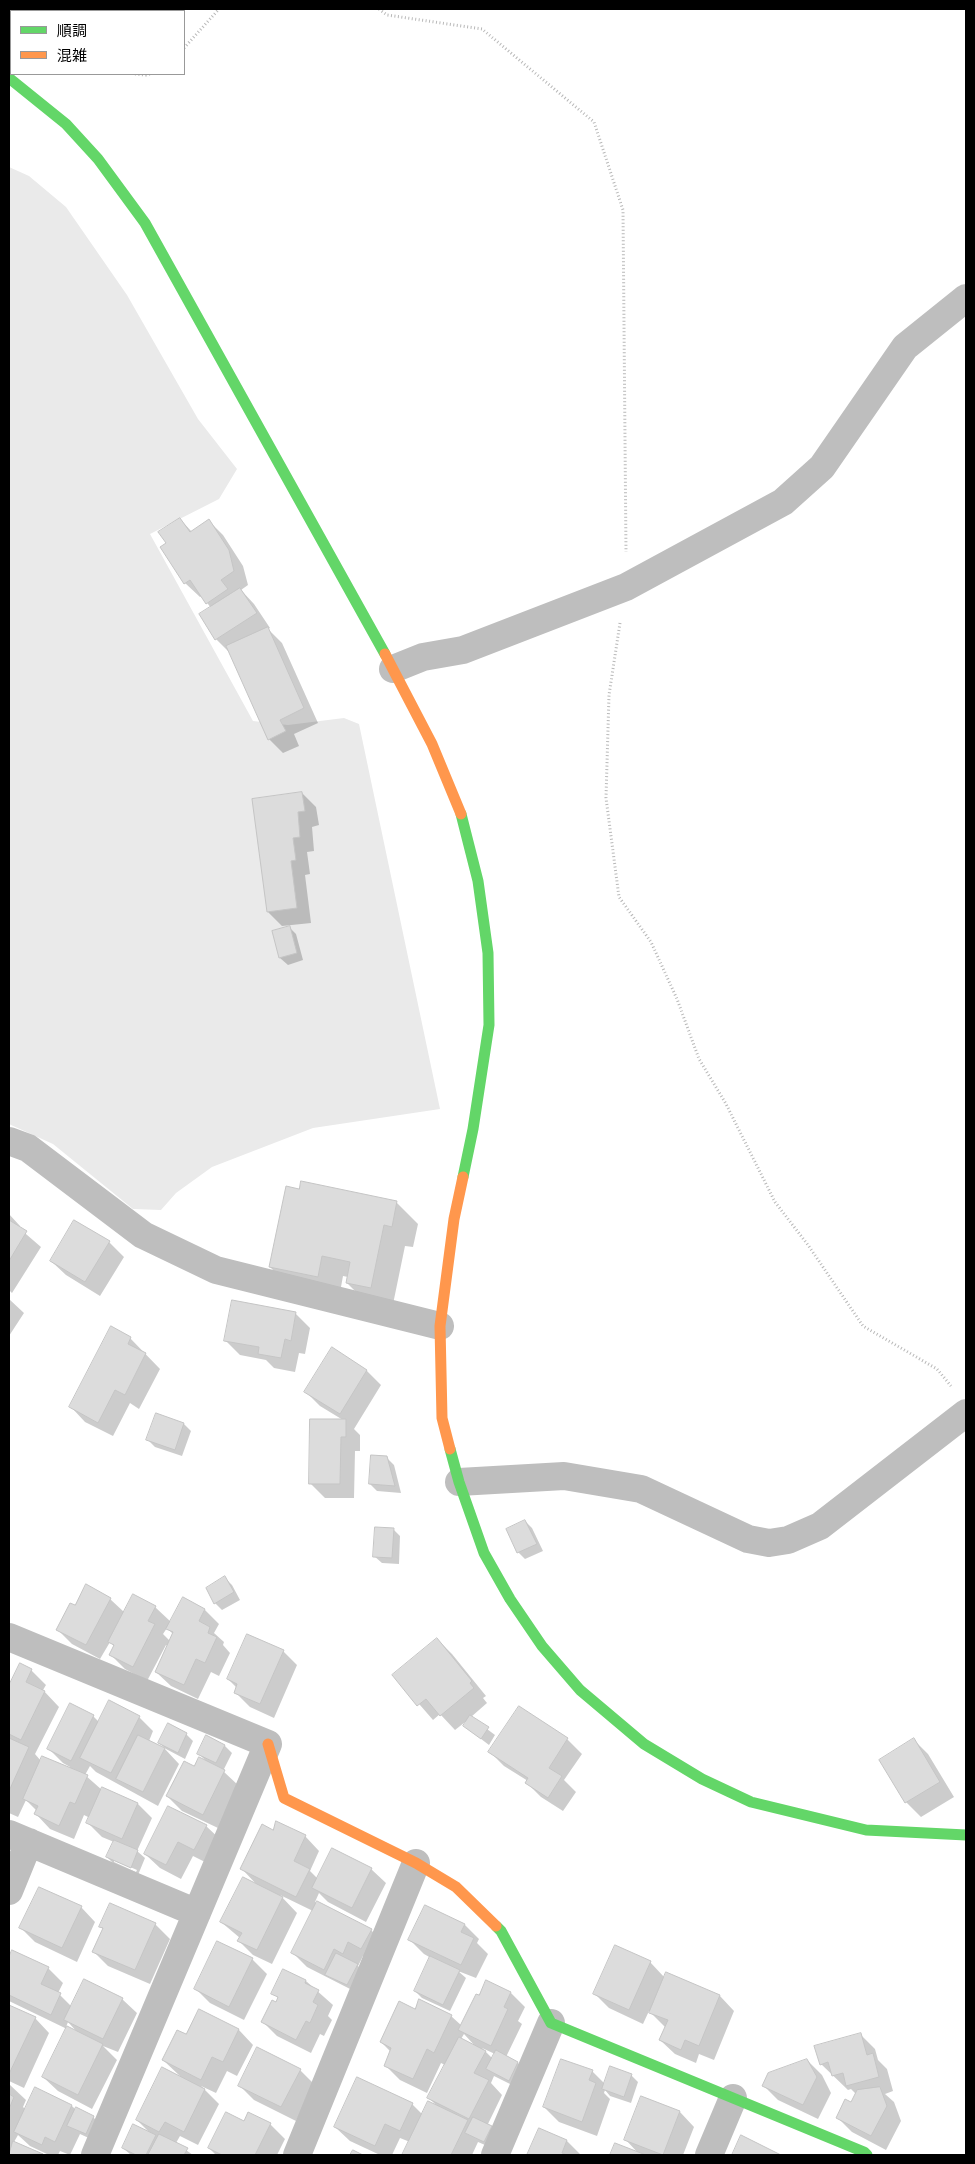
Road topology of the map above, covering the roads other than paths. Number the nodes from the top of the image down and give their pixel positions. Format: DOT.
graph roads {
  1 [pos="9,78"];
  2 [pos="966,298"];
  3 [pos="393,669"];
  4 [pos="9,1141"];
  5 [pos="440,1326"];
  6 [pos="960,1401"];
  7 [pos="459,1482"];
  8 [pos="9,1637"];
  9 [pos="268,1744"];
  10 [pos="966,1835"];
  11 [pos="19,1838"];
  12 [pos="416,1863"];
  13 [pos="9,1891"];
  14 [pos="197,1913"];
  15 [pos="551,2023"];
  16 [pos="733,2098"];
  17 [pos="95,2155"];
  18 [pos="298,2155"];
  19 [pos="495,2155"];
  20 [pos="709,2155"];
  21 [pos="866,2155"];
  1 -- 3 [label="street"];
  2 -- 3 [label="street"];
  3 -- 5 [label="street"];
  4 -- 5 [label="street"];
  5 -- 7 [label="street"];
  6 -- 7 [label="street"];
  7 -- 10 [label="street"];
  8 -- 9 [label="street"];
  9 -- 12 [label="street"];
  9 -- 14 [label="street"];
  11 -- 13 [label="street"];
  11 -- 14 [label="street"];
  12 -- 15 [label="street"];
  12 -- 18 [label="street"];
  14 -- 17 [label="street"];
  15 -- 16 [label="street"];
  15 -- 19 [label="street"];
  16 -- 20 [label="street"];
  16 -- 21 [label="street"];
}
